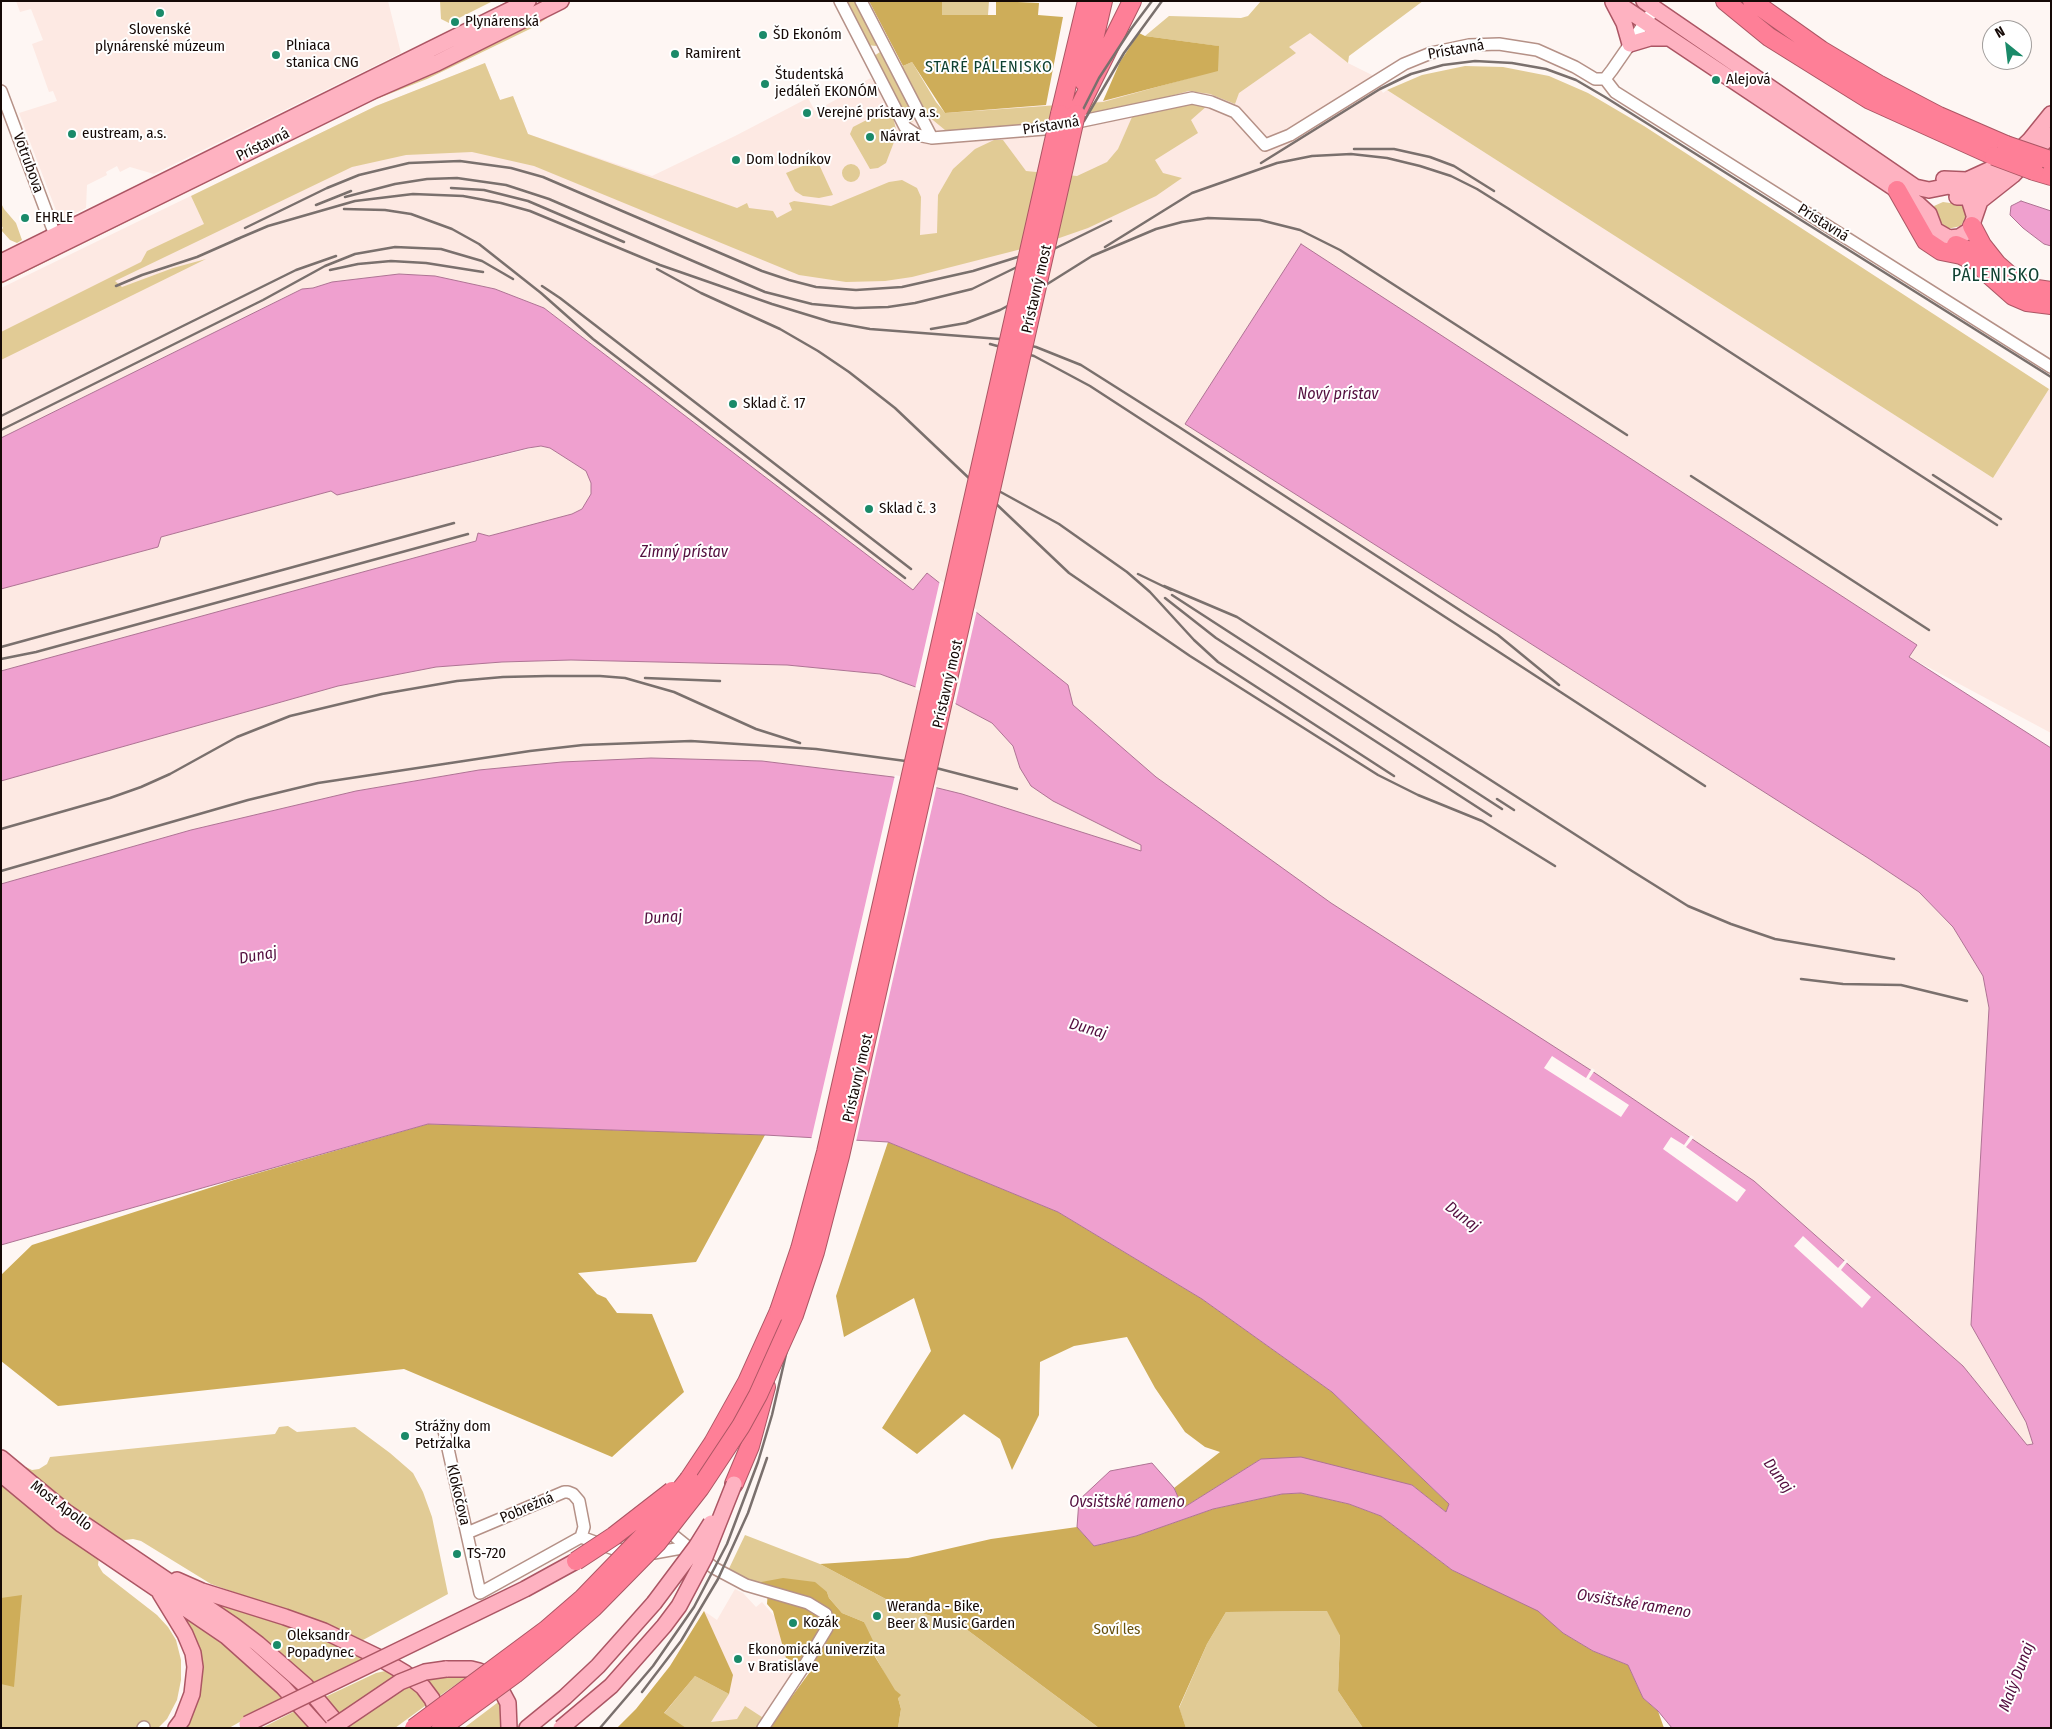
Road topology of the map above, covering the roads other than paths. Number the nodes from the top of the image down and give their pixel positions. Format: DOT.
graph roads {
  1 [pos="561,1"];
  2 [pos="840,1"];
  3 [pos="861,1"];
  4 [pos="1079,1"];
  5 [pos="1087,1"];
  6 [pos="1103,1"];
  7 [pos="1132,1"];
  8 [pos="1613,1"];
  9 [pos="1725,1"];
  10 [pos="1752,1"];
  11 [pos="1650,5"];
  12 [pos="523,7"];
  13 [pos="1646,22"];
  14 [pos="1669,38"];
  15 [pos="1077,39"];
  16 [pos="1630,44"];
  17 [pos="1605,78"];
  18 [pos="1,91"];
  19 [pos="1076,114"];
  20 [pos="2051,114"];
  21 [pos="2051,136"];
  22 [pos="932,138"];
  23 [pos="2002,155"];
  24 [pos="2049,165"];
  25 [pos="1898,182"];
  26 [pos="1990,194"];
  27 [pos="1966,195"];
  28 [pos="1924,209"];
  29 [pos="1974,225"];
  30 [pos="54,235"];
  31 [pos="1956,245"];
  32 [pos="1,262"];
  33 [pos="1978,264"];
  34 [pos="1,274"];
  35 [pos="2051,291"];
  36 [pos="2051,305"];
  37 [pos="2051,367"];
  38 [pos="771,1368"];
  39 [pos="443,1426"];
  40 [pos="1,1458"];
  41 [pos="1,1474"];
  42 [pos="689,1479"];
  43 [pos="734,1484"];
  44 [pos="668,1531"];
  45 [pos="467,1533"];
  46 [pos="580,1537"];
  47 [pos="687,1547"];
  48 [pos="117,1554"];
  49 [pos="576,1560"];
  50 [pos="141,1562"];
  51 [pos="158,1590"];
  52 [pos="244,1726"];
  53 [pos="176,1728"];
  54 [pos="320,1728"];
  55 [pos="332,1728"];
  56 [pos="341,1728"];
  57 [pos="414,1728"];
  58 [pos="441,1728"];
  59 [pos="509,1728"];
  60 [pos="527,1728"];
  61 [pos="561,1728"];
  62 [pos="762,1728"];
  1 -- 12 [label="main road, Prístavná"];
  2 -- 22 [label="street, Prístavná"];
  3 -- 22 [label="street"];
  4 -- 15 [label="highway"];
  5 -- 15 [label="highway"];
  6 -- 19 [label="highway"];
  7 -- 19 [label="highway"];
  8 -- 13 [label="main road"];
  8 -- 16 [label="main road"];
  9 -- 23 [label="highway"];
  10 -- 23 [label="highway"];
  11 -- 13 [label="street"];
  11 -- 25 [label="main road"];
  12 -- 30 [label="main road, Prístavná"];
  12 -- 34 [label="main road, Prístavná"];
  13 -- 14 [label="main road"];
  13 -- 16 [label="street"];
  14 -- 16 [label="main road"];
  14 -- 25 [label="main road"];
  15 -- 42 [label="highway, Prístavný most, bridge"];
  16 -- 17 [label="street"];
  17 -- 22 [label="street, Prístavná"];
  17 -- 37 [label="street, Prístavná"];
  18 -- 30 [label="street, Votrubova"];
  19 -- 38 [label="highway, Prístavný most, bridge"];
  20 -- 23 [label="main road"];
  21 -- 26 [label="main road"];
  23 -- 24 [label="highway, bridge"];
  23 -- 24 [label="highway, bridge"];
  23 -- 25 [label="main road"];
  23 -- 27 [label="main road"];
  25 -- 27 [label="main road"];
  25 -- 28 [label="main road"];
  25 -- 33 [label="highway"];
  26 -- 29 [label="main road"];
  26 -- 29 [label="main road"];
  27 -- 28 [label="main road"];
  27 -- 29 [label="main road"];
  28 -- 29 [label="main road"];
  28 -- 31 [label="main road"];
  29 -- 31 [label="main road"];
  29 -- 35 [label="highway"];
  30 -- 32 [label="main road, Prístavná"];
  31 -- 33 [label="highway"];
  33 -- 36 [label="highway"];
  38 -- 43 [label="highway, bridge"];
  38 -- 58 [label="highway, bridge"];
  39 -- 45 [label="street, Klokočova"];
  40 -- 48 [label="main road, Most Apollo"];
  41 -- 48 [label="main road, Most Apollo"];
  42 -- 49 [label="highway, bridge"];
  42 -- 57 [label="highway, bridge"];
  43 -- 60 [label="main road, bridge"];
  43 -- 61 [label="main road, bridge"];
  44 -- 47 [label="street"];
  45 -- 46 [label="street, Pobrežná"];
  45 -- 46 [label="street, Klokočova"];
  46 -- 47 [label="street"];
  47 -- 62 [label="street"];
  48 -- 50 [label="main road"];
  48 -- 51 [label="main road"];
  49 -- 52 [label="main road, bridge"];
  50 -- 56 [label="main road"];
  50 -- 58 [label="main road"];
  51 -- 53 [label="main road"];
  51 -- 54 [label="main road"];
  55 -- 59 [label="main road, bridge"];
}
